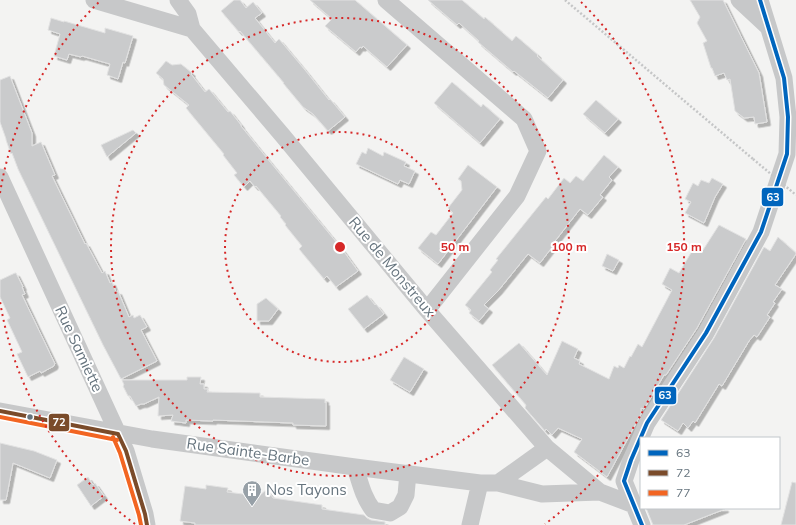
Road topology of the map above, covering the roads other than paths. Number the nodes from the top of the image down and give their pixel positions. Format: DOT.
graph roads {
  1 [pos="94,0"];
  2 [pos="178,0"];
  3 [pos="386,0"];
  4 [pos="739,0"];
  5 [pos="760,0"];
  6 [pos="192,29"];
  7 [pos="769,29"];
  8 [pos="792,113"];
  9 [pos="792,146"];
  10 [pos="0,177"];
  11 [pos="428,310"];
  12 [pos="0,411"];
  13 [pos="118,434"];
  14 [pos="641,437"];
  15 [pos="640,439"];
  16 [pos="547,448"];
  17 [pos="356,467"];
  18 [pos="408,473"];
  19 [pos="480,483"];
  20 [pos="498,483"];
  21 [pos="600,492"];
  22 [pos="634,505"];
  23 [pos="147,525"];
  24 [pos="470,525"];
  25 [pos="642,525"];
  1 -- 6 [label="street"];
  2 -- 6 [label="street, Rue de Monstreux"];
  3 -- 11 [label="street"];
  4 -- 7 [label="street"];
  5 -- 7 [label="street"];
  6 -- 11 [label="street, Rue de Monstreux"];
  7 -- 8 [label="street"];
  8 -- 9 [label="street"];
  9 -- 14 [label="street"];
  10 -- 13 [label="street, Rue Samiette"];
  11 -- 16 [label="street, Rue de Monstreux"];
  12 -- 13 [label="street, Rue Sainte-Barbe"];
  13 -- 17 [label="street, Rue Sainte-Barbe"];
  13 -- 23 [label="street, Rue Samiette"];
  15 -- 22 [label="street"];
  16 -- 20 [label="street"];
  16 -- 21 [label="street, Rue de Monstreux"];
  17 -- 18 [label="street, Rue Sainte-Barbe"];
  17 -- 18 [label="street"];
  18 -- 19 [label="street, Rue Sainte-Barbe"];
  19 -- 20 [label="street, Rue Sainte-Barbe"];
  19 -- 24 [label="street"];
  20 -- 21 [label="street, Rue Sainte-Barbe"];
  21 -- 22 [label="street, Rue de Monstreux"];
  22 -- 25 [label="street"];
}
